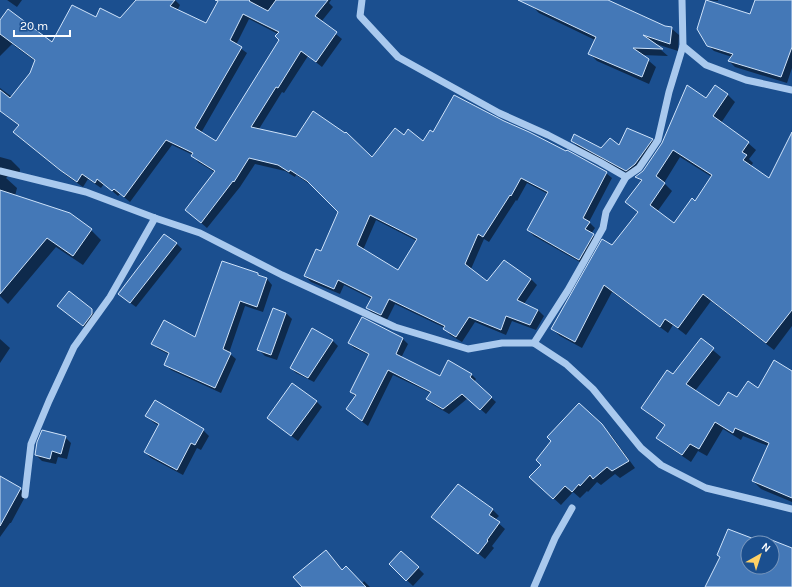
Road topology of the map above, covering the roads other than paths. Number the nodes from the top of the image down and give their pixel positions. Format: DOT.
graph roads {
  1 [pos="362,0"];
  2 [pos="682,0"];
  3 [pos="683,46"];
  4 [pos="792,90"];
  5 [pos="0,171"];
  6 [pos="626,177"];
  7 [pos="155,218"];
  8 [pos="534,343"];
  9 [pos="24,495"];
  10 [pos="572,508"];
  11 [pos="792,509"];
  12 [pos="534,587"];
  1 -- 6 [label="street"];
  2 -- 3 [label="street"];
  3 -- 4 [label="street"];
  3 -- 6 [label="street"];
  5 -- 7 [label="street"];
  6 -- 8 [label="street"];
  7 -- 8 [label="street"];
  7 -- 9 [label="street"];
  8 -- 11 [label="street"];
  10 -- 12 [label="street"];
}
